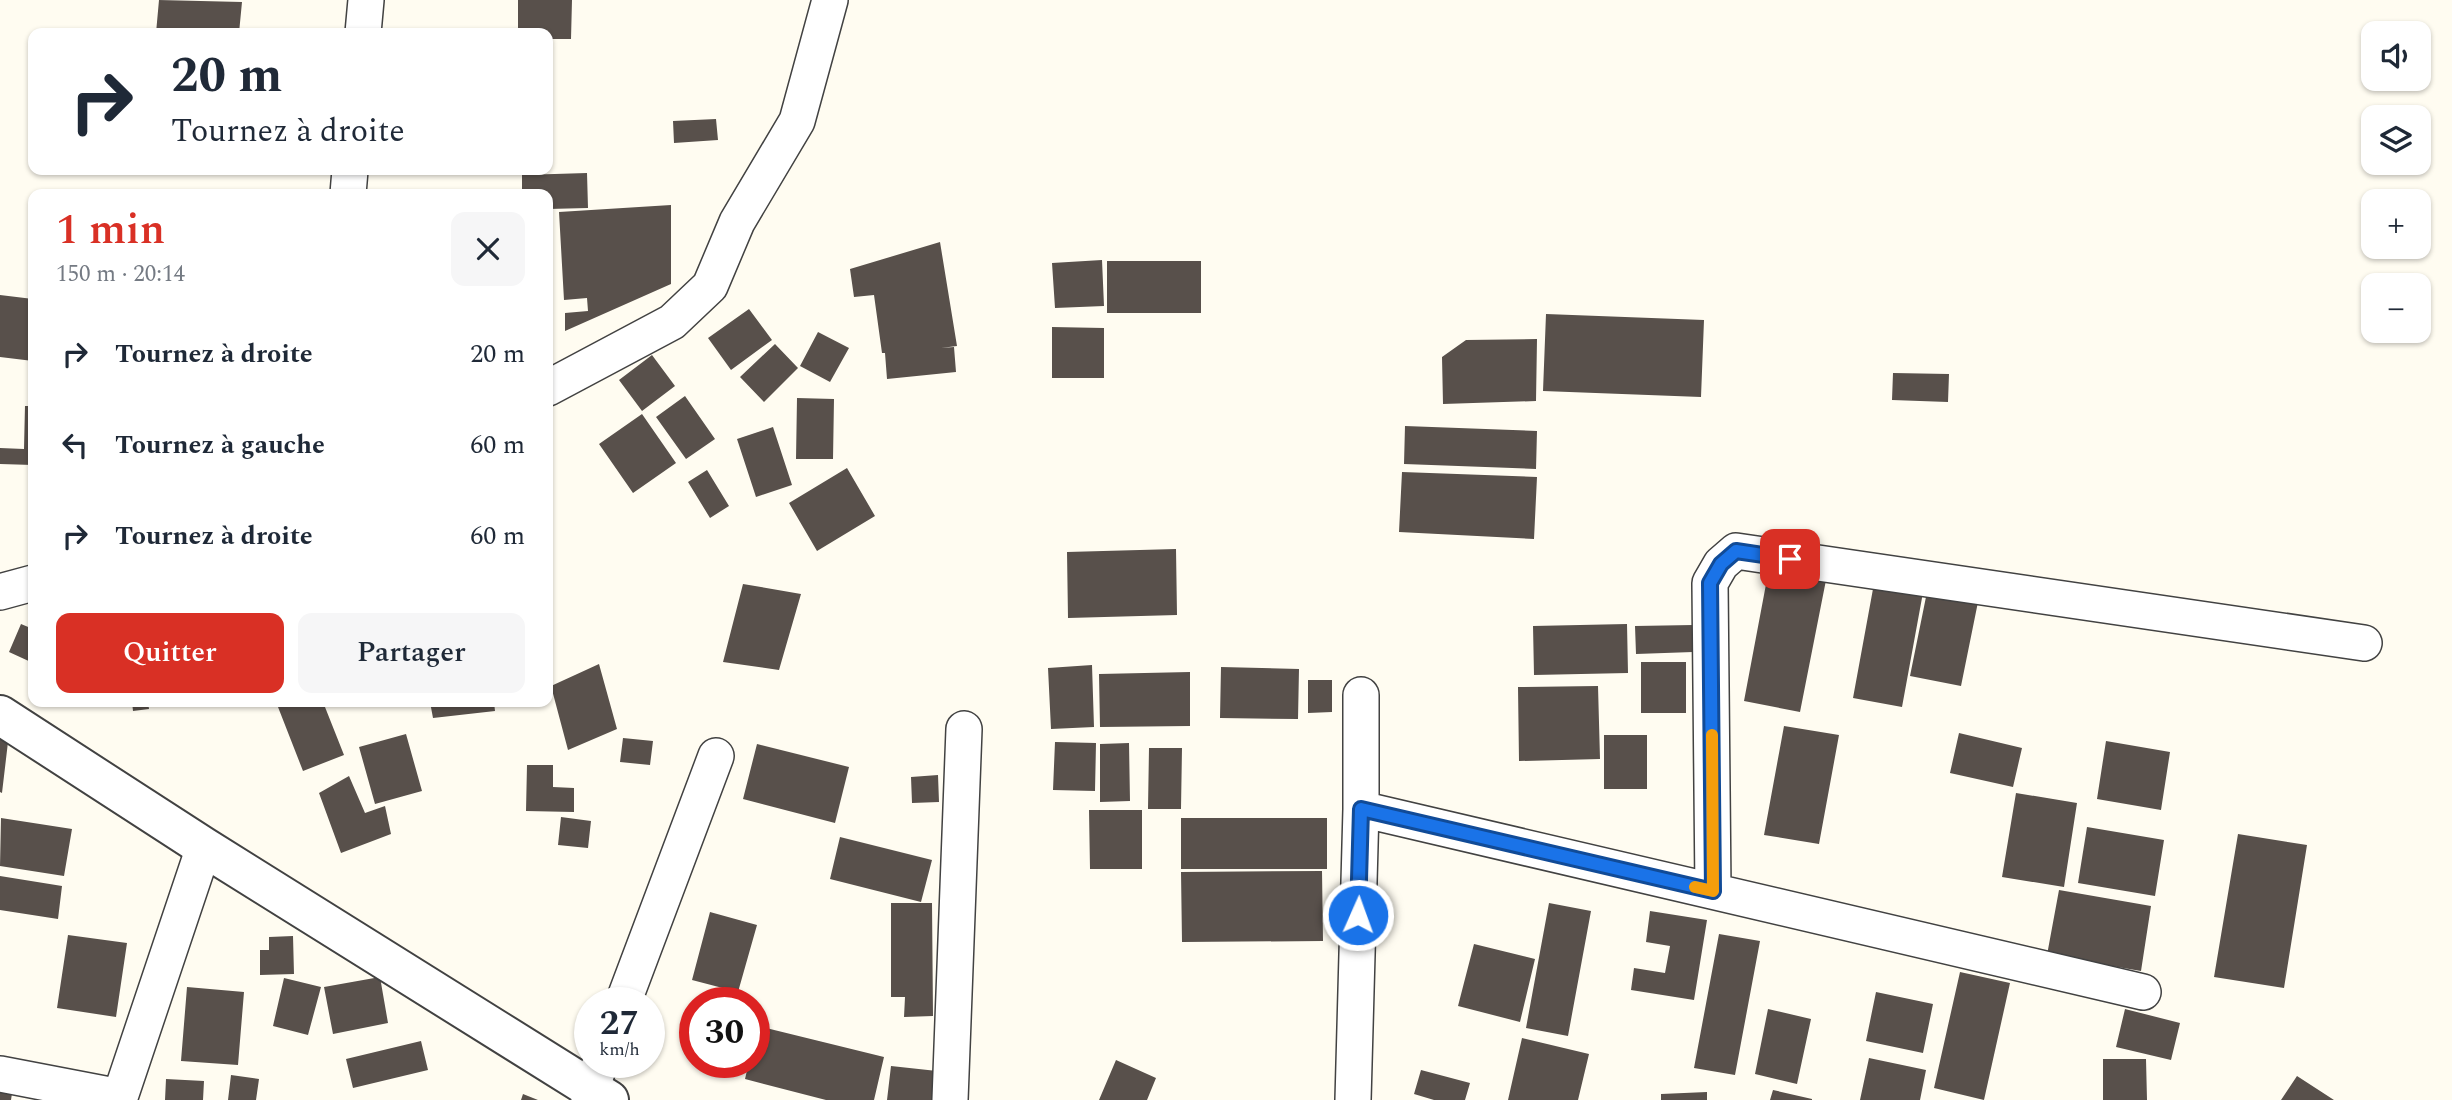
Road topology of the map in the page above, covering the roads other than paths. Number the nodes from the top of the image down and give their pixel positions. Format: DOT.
graph roads {
  1 [pos="366,0"];
  2 [pos="830,0"];
  3 [pos="363,28"];
  4 [pos="553,384"];
  5 [pos="28,584"];
  6 [pos="0,592"];
  7 [pos="2364,643"];
  8 [pos="1361,695"];
  9 [pos="0,715"];
  10 [pos="964,729"];
  11 [pos="716,756"];
  12 [pos="1361,809"];
  13 [pos="204,847"];
  14 [pos="1713,891"];
  15 [pos="629,987"];
  16 [pos="2143,992"];
  17 [pos="0,1074"];
  18 [pos="597,1088"];
  19 [pos="119,1099"];
  20 [pos="950,1100"];
  21 [pos="1353,1100"];
  1 -- 3 [label="street"];
  2 -- 4 [label="street"];
  5 -- 6 [label="street"];
  7 -- 14 [label="street"];
  8 -- 12 [label="street"];
  9 -- 13 [label="street"];
  10 -- 20 [label="street"];
  11 -- 15 [label="street"];
  12 -- 14 [label="street"];
  12 -- 21 [label="street"];
  13 -- 18 [label="street"];
  13 -- 19 [label="street"];
  14 -- 16 [label="street"];
  17 -- 19 [label="street"];
}
